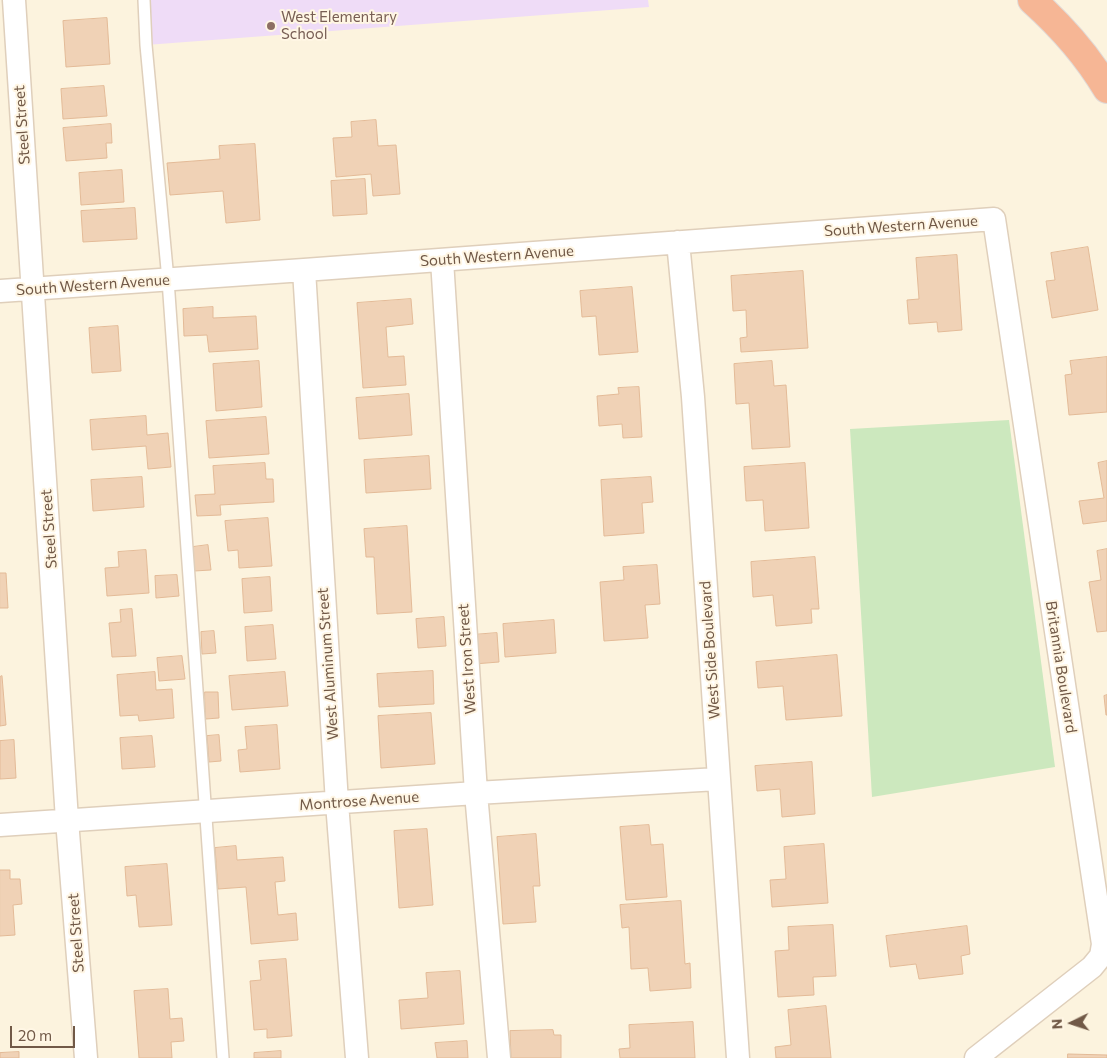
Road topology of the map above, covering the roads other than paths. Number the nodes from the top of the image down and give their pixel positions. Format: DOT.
graph roads {
  1 [pos="14,0"];
  2 [pos="144,0"];
  3 [pos="1032,0"];
  4 [pos="1107,89"];
  5 [pos="994,219"];
  6 [pos="678,242"];
  7 [pos="442,260"];
  8 [pos="304,270"];
  9 [pos="168,280"];
  10 [pos="33,289"];
  11 [pos="0,291"];
  12 [pos="718,778"];
  13 [pos="476,793"];
  14 [pos="337,803"];
  15 [pos="204,812"];
  16 [pos="67,820"];
  17 [pos="0,824"];
  18 [pos="86,1058"];
  19 [pos="223,1058"];
  20 [pos="357,1058"];
  21 [pos="499,1058"];
  22 [pos="738,1058"];
  23 [pos="976,1058"];
  1 -- 10 [label="street, Steel Street"];
  2 -- 9 [label="lane"];
  3 -- 4 [label="highway"];
  5 -- 6 [label="street, South Western Avenue"];
  5 -- 23 [label="street, Britannia Boulevard"];
  6 -- 7 [label="street, South Western Avenue"];
  6 -- 12 [label="street, West Side Boulevard"];
  7 -- 8 [label="street, South Western Avenue"];
  7 -- 13 [label="street, West Iron Street"];
  8 -- 9 [label="street, South Western Avenue"];
  8 -- 14 [label="street, West Aluminum Street"];
  9 -- 10 [label="street, South Western Avenue"];
  9 -- 15 [label="lane"];
  10 -- 11 [label="street, South Western Avenue"];
  10 -- 16 [label="street, Steel Street"];
  12 -- 13 [label="street, Montrose Avenue"];
  12 -- 22 [label="street, West Side Boulevard"];
  13 -- 14 [label="street, Montrose Avenue"];
  13 -- 21 [label="street, West Iron Street"];
  14 -- 15 [label="street, Montrose Avenue"];
  14 -- 20 [label="street, West Aluminum Street"];
  15 -- 16 [label="street, Montrose Avenue"];
  15 -- 19 [label="lane"];
  16 -- 17 [label="street, Montrose Avenue"];
  16 -- 18 [label="street, Steel Street"];
}
